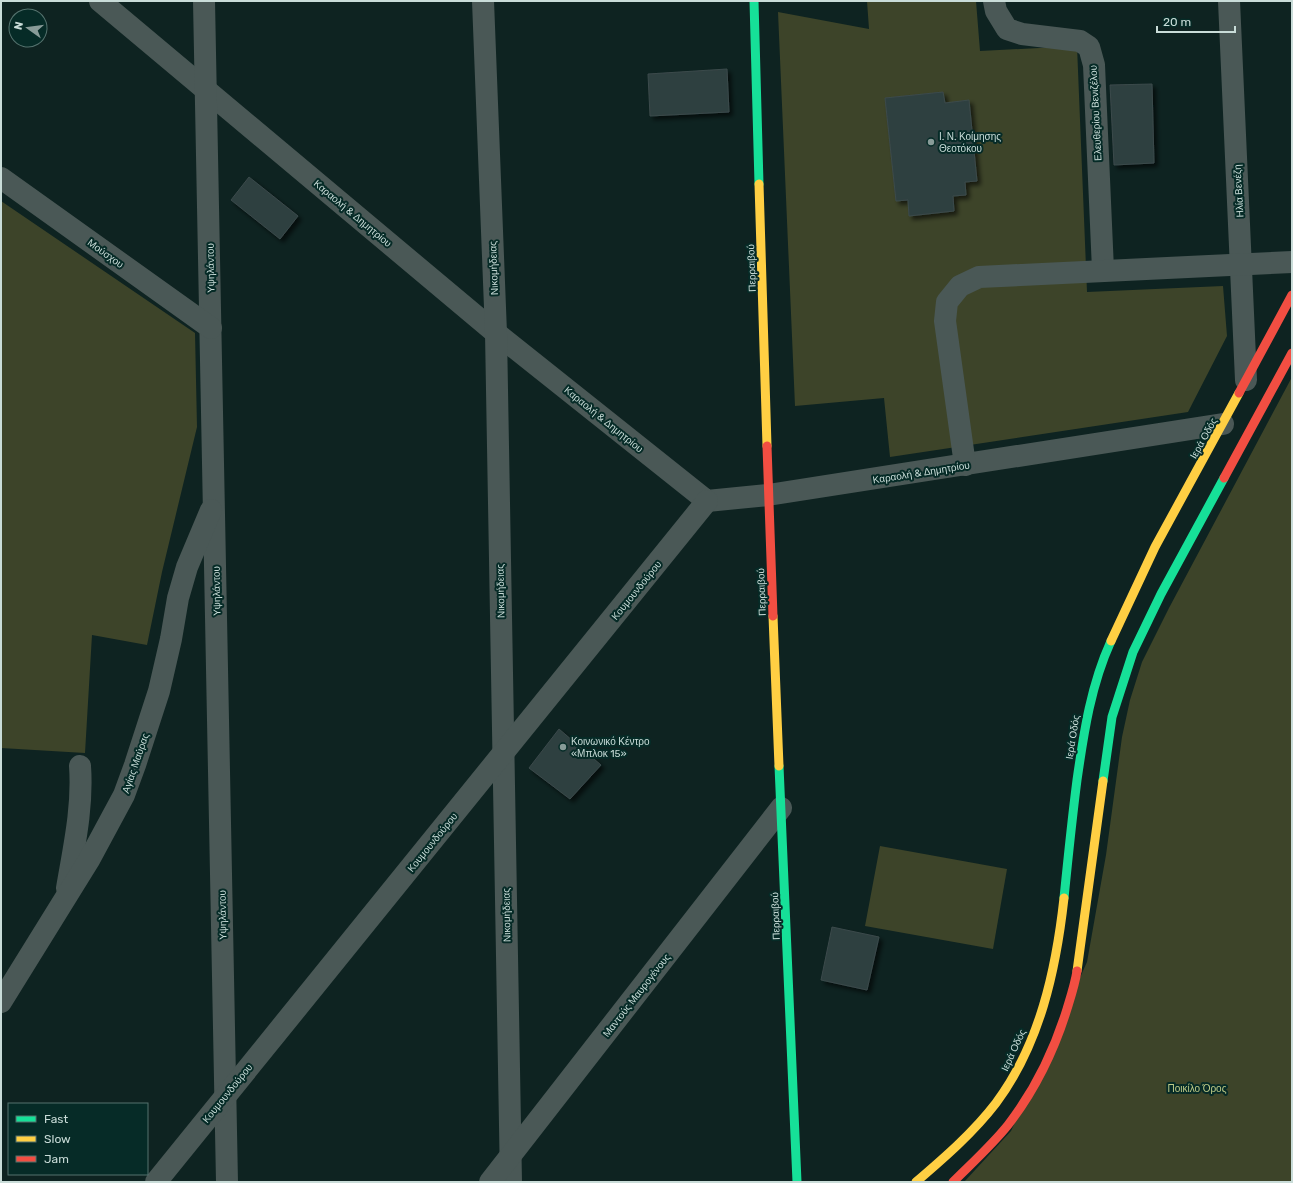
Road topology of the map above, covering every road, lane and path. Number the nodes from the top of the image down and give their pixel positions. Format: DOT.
graph roads {
  1 [pos="100,1"];
  2 [pos="204,1"];
  3 [pos="484,1"];
  4 [pos="754,1"];
  5 [pos="994,1"];
  6 [pos="1229,1"];
  7 [pos="207,91"];
  8 [pos="1,178"];
  9 [pos="1292,262"];
  10 [pos="1241,264"];
  11 [pos="1103,270"];
  12 [pos="1292,295"];
  13 [pos="211,328"];
  14 [pos="496,333"];
  15 [pos="1292,353"];
  16 [pos="1246,380"];
  17 [pos="1223,424"];
  18 [pos="965,465"];
  19 [pos="768,495"];
  20 [pos="707,501"];
  21 [pos="214,502"];
  22 [pos="503,755"];
  23 [pos="80,766"];
  24 [pos="781,808"];
  25 [pos="65,899"];
  26 [pos="1,1002"];
  27 [pos="226,1095"];
  28 [pos="510,1156"];
  29 [pos="156,1182"];
  30 [pos="227,1182"];
  31 [pos="490,1182"];
  32 [pos="511,1182"];
  33 [pos="797,1182"];
  34 [pos="916,1182"];
  35 [pos="953,1182"];
  1 -- 7 [label="street, Καραολή & Δημητρίου"];
  2 -- 7 [label="street, Υψηλάντου"];
  3 -- 14 [label="street, Νικομήδειας"];
  4 -- 19 [label="main road, Περραιβού"];
  5 -- 11 [label="street, Ελευθερίου Βενιζέλου"];
  6 -- 10 [label="street, Ηλία Βενέζη"];
  7 -- 13 [label="street, Υψηλάντου"];
  7 -- 14 [label="street, Καραολή & Δημητρίου"];
  8 -- 13 [label="street, Μούσχου"];
  9 -- 10 [label="street"];
  10 -- 11 [label="street"];
  10 -- 16 [label="street, Ηλία Βενέζη"];
  11 -- 18 [label="street"];
  12 -- 16 [label="main road, Ιερά Οδός"];
  13 -- 21 [label="street, Υψηλάντου"];
  14 -- 20 [label="street, Καραολή & Δημητρίου"];
  14 -- 22 [label="street, Νικομήδειας"];
  15 -- 35 [label="main road"];
  16 -- 17 [label="main road, Ιερά Οδός"];
  17 -- 18 [label="street, Καραολή & Δημητρίου"];
  17 -- 34 [label="main road, Ιερά Οδός"];
  18 -- 19 [label="street, Καραολή & Δημητρίου"];
  19 -- 20 [label="street, Καραολή & Δημητρίου"];
  19 -- 24 [label="main road, Περραιβού"];
  20 -- 22 [label="street, Κουμουνδούρου"];
  21 -- 25 [label="street, Αγίας Μαύρας"];
  21 -- 27 [label="street, Υψηλάντου"];
  22 -- 27 [label="street, Κουμουνδούρου"];
  22 -- 28 [label="street, Νικομήδειας"];
  23 -- 25 [label="street"];
  24 -- 28 [label="street, Μαντούς Μαυρογένους"];
  24 -- 33 [label="main road, Περραιβού"];
  25 -- 26 [label="street, Αγίας Μαύρας"];
  27 -- 29 [label="street, Κουμουνδούρου"];
  27 -- 30 [label="street, Υψηλάντου"];
  28 -- 31 [label="street, Μαντούς Μαυρογένους"];
  28 -- 32 [label="street, Νικομήδειας"];
}
